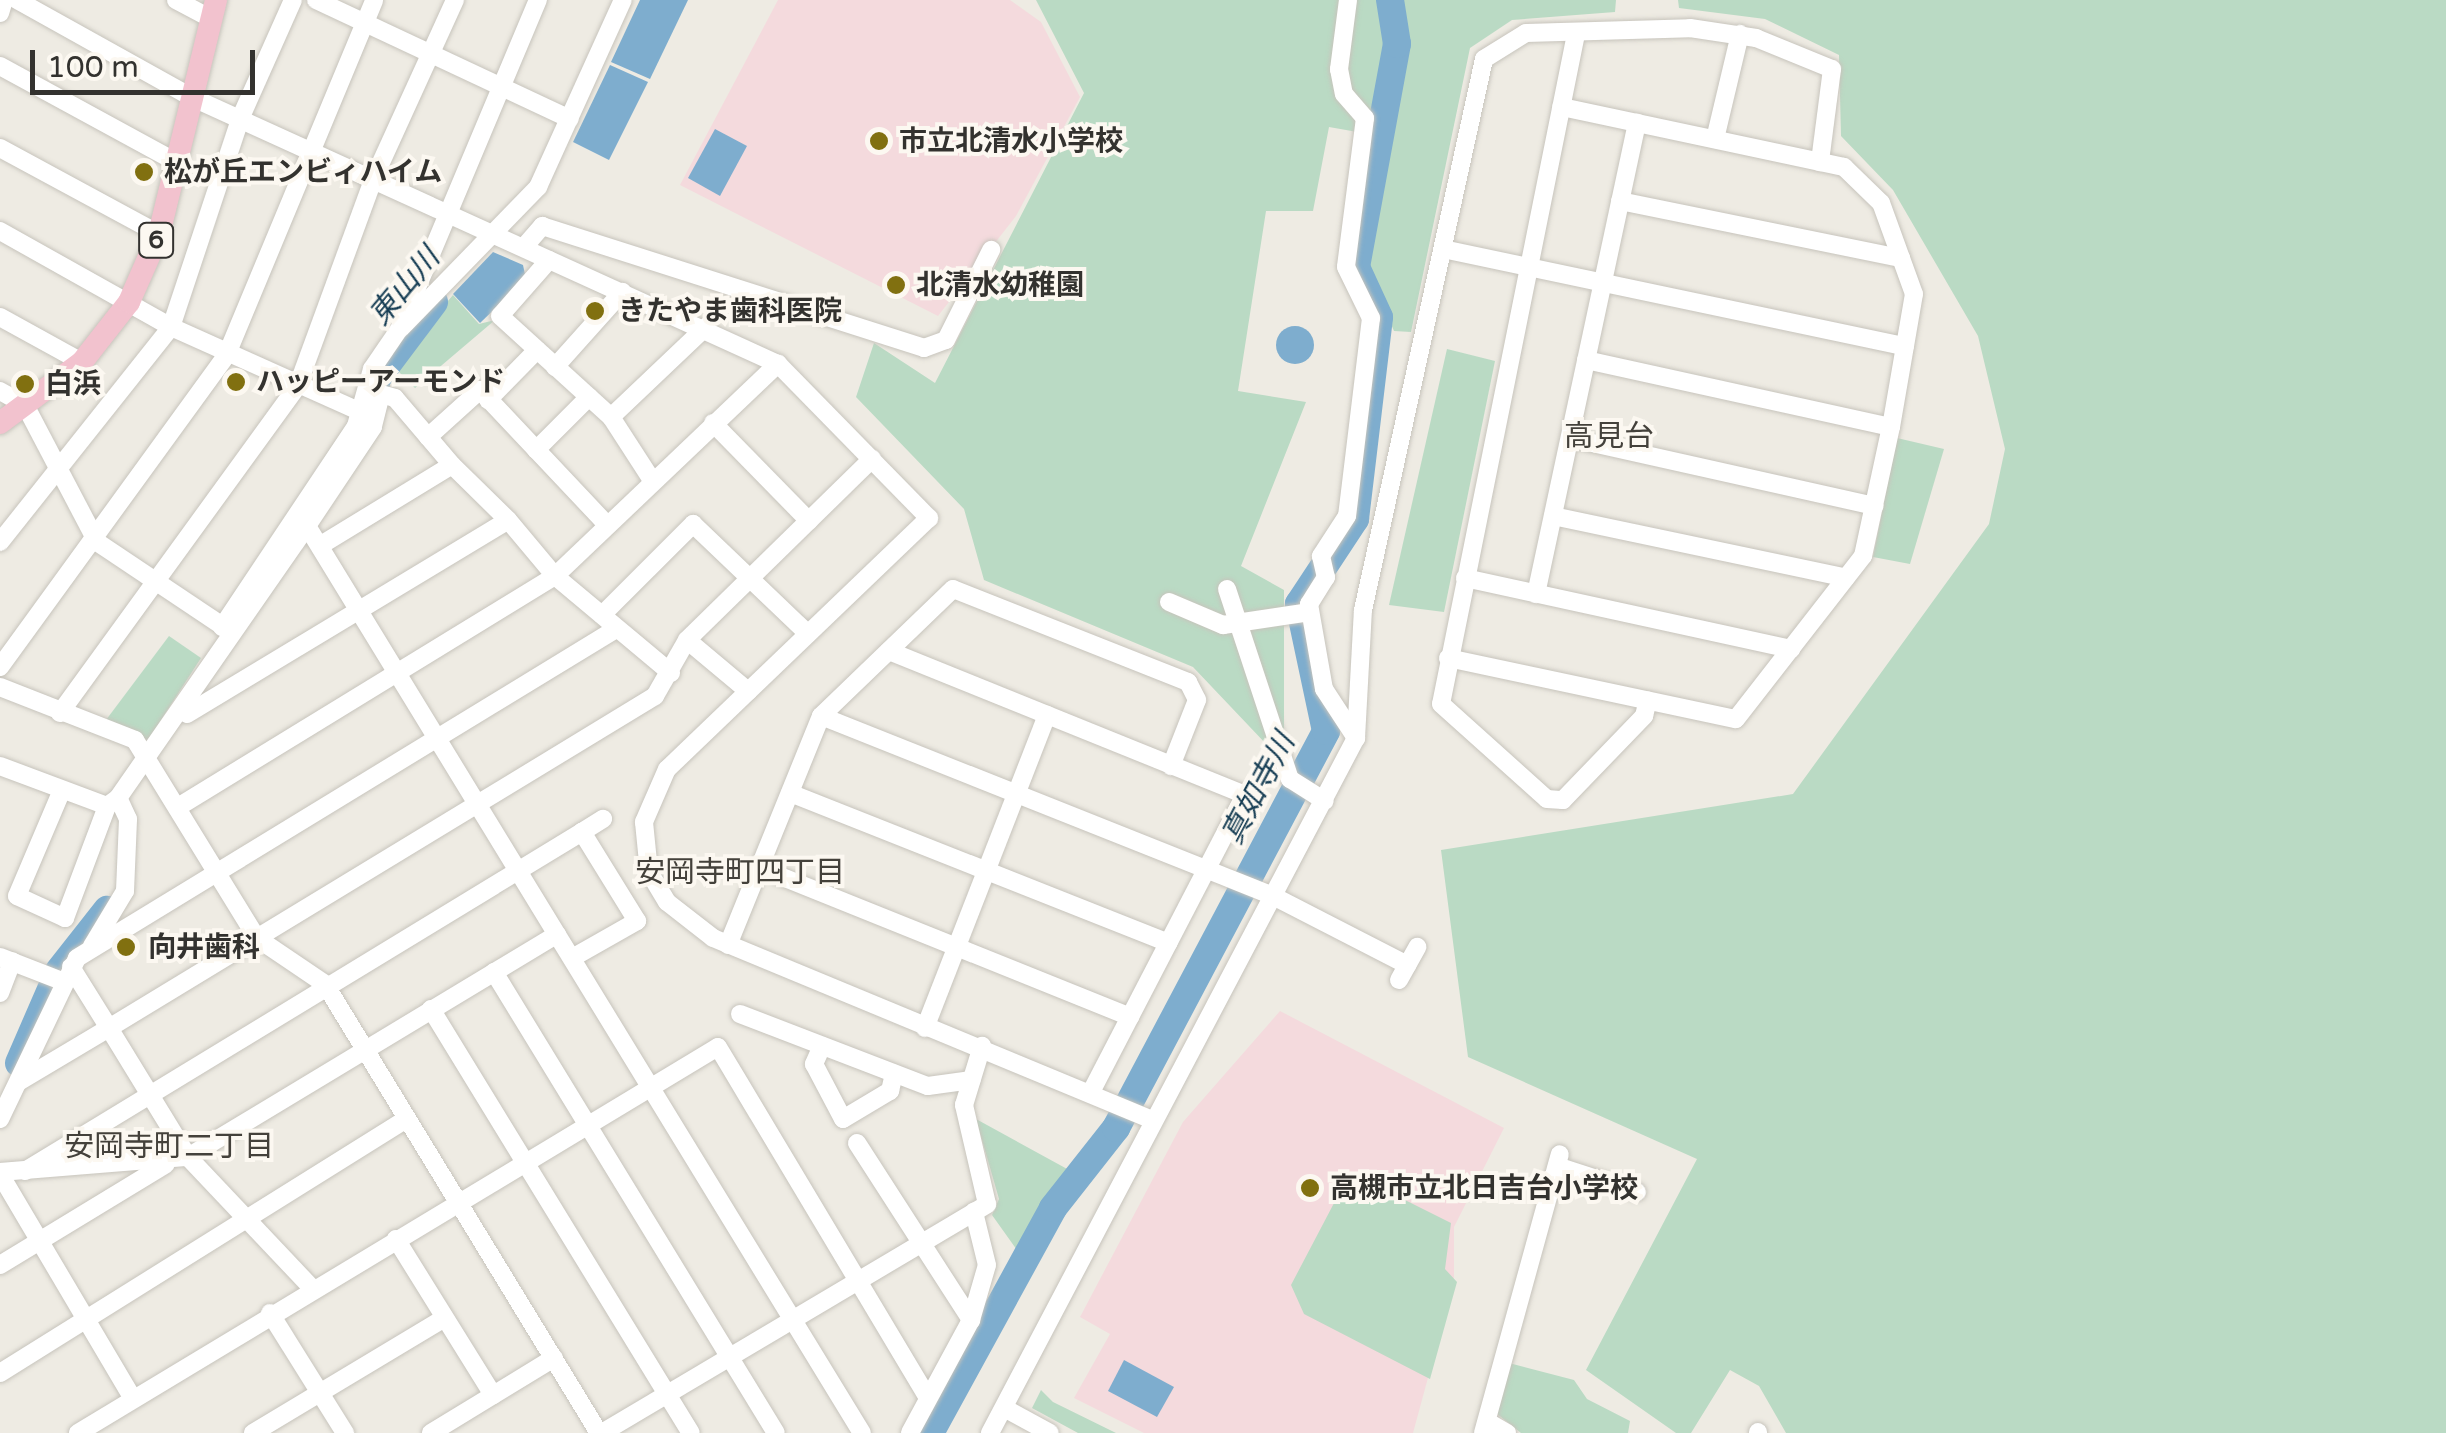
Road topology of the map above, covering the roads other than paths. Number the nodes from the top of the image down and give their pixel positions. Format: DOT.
graph roads {
  1 [pos="4,0"];
  2 [pos="17,0"];
  3 [pos="176,0"];
  4 [pos="293,0"];
  5 [pos="316,0"];
  6 [pos="374,0"];
  7 [pos="455,0"];
  8 [pos="538,0"];
  9 [pos="622,0"];
  10 [pos="1348,0"];
  11 [pos="213,9"];
  12 [pos="0,13"];
  13 [pos="364,22"];
  14 [pos="1576,34"];
  15 [pos="1740,34"];
  16 [pos="430,52"];
  17 [pos="0,66"];
  18 [pos="499,86"];
  19 [pos="192,97"];
  20 [pos="1561,106"];
  21 [pos="240,119"];
  22 [pos="570,119"];
  23 [pos="1637,123"];
  24 [pos="1716,140"];
  25 [pos="0,148"];
  26 [pos="305,149"];
  27 [pos="178,162"];
  28 [pos="1820,162"];
  29 [pos="373,180"];
  30 [pos="1620,201"];
  31 [pos="443,210"];
  32 [pos="0,230"];
  33 [pos="488,232"];
  34 [pos="159,234"];
  35 [pos="524,248"];
  36 [pos="1443,249"];
  37 [pos="991,250"];
  38 [pos="1901,258"];
  39 [pos="549,260"];
  40 [pos="1527,266"];
  41 [pos="1603,283"];
  42 [pos="622,292"];
  43 [pos="128,302"];
  44 [pos="0,317"];
  45 [pos="171,327"];
  46 [pos="706,327"];
  47 [pos="400,328"];
  48 [pos="1905,346"];
  49 [pos="537,350"];
  50 [pos="227,354"];
  51 [pos="1586,360"];
  52 [pos="82,362"];
  53 [pos="778,364"];
  54 [pos="556,366"];
  55 [pos="298,384"];
  56 [pos="0,391"];
  57 [pos="589,398"];
  58 [pos="488,400"];
  59 [pos="26,406"];
  60 [pos="361,412"];
  61 [pos="611,417"];
  62 [pos="0,423"];
  63 [pos="713,423"];
  64 [pos="1891,427"];
  65 [pos="428,438"];
  66 [pos="1570,438"];
  67 [pos="536,450"];
  68 [pos="872,459"];
  69 [pos="452,465"];
  70 [pos="55,467"];
  71 [pos="652,482"];
  72 [pos="1874,506"];
  73 [pos="1553,516"];
  74 [pos="508,520"];
  75 [pos="809,521"];
  76 [pos="307,526"];
  77 [pos="607,526"];
  78 [pos="0,542"];
  79 [pos="96,542"];
  80 [pos="321,545"];
  81 [pos="555,576"];
  82 [pos="1465,578"];
  83 [pos="1846,578"];
  84 [pos="750,579"];
  85 [pos="155,585"];
  86 [pos="1228,589"];
  87 [pos="1536,594"];
  88 [pos="1170,602"];
  89 [pos="359,611"];
  90 [pos="1310,612"];
  91 [pos="602,614"];
  92 [pos="1233,624"];
  93 [pos="616,628"];
  94 [pos="228,630"];
  95 [pos="808,634"];
  96 [pos="687,640"];
  97 [pos="1791,649"];
  98 [pos="888,651"];
  99 [pos="1448,658"];
  100 [pos="0,667"];
  101 [pos="398,672"];
  102 [pos="671,673"];
  103 [pos="0,688"];
  104 [pos="748,691"];
  105 [pos="1648,700"];
  106 [pos="60,712"];
  107 [pos="183,716"];
  108 [pos="822,716"];
  109 [pos="1048,716"];
  110 [pos="433,738"];
  111 [pos="1356,738"];
  112 [pos="148,760"];
  113 [pos="1171,766"];
  114 [pos="2,772"];
  115 [pos="62,790"];
  116 [pos="790,793"];
  117 [pos="1017,794"];
  118 [pos="1324,800"];
  119 [pos="113,802"];
  120 [pos="476,805"];
  121 [pos="178,807"];
  122 [pos="604,819"];
  123 [pos="582,832"];
  124 [pos="513,868"];
  125 [pos="760,868"];
  126 [pos="1206,869"];
  127 [pos="987,871"];
  128 [pos="218,872"];
  129 [pos="1273,896"];
  130 [pos="557,934"];
  131 [pos="257,938"];
  132 [pos="1168,944"];
  133 [pos="728,946"];
  134 [pos="957,947"];
  135 [pos="1417,947"];
  136 [pos="89,951"];
  137 [pos="572,958"];
  138 [pos="6,959"];
  139 [pos="494,972"];
  140 [pos="66,974"];
  141 [pos="325,984"];
  142 [pos="0,994"];
  143 [pos="431,1008"];
  144 [pos="740,1014"];
  145 [pos="1130,1017"];
  146 [pos="109,1028"];
  147 [pos="926,1028"];
  148 [pos="822,1046"];
  149 [pos="982,1046"];
  150 [pos="364,1050"];
  151 [pos="894,1073"];
  152 [pos="972,1080"];
  153 [pos="20,1082"];
  154 [pos="654,1085"];
  155 [pos="147,1092"];
  156 [pos="1091,1092"];
  157 [pos="0,1118"];
  158 [pos="406,1119"];
  159 [pos="1154,1121"];
  160 [pos="588,1124"];
  161 [pos="857,1143"];
  162 [pos="179,1159"];
  163 [pos="522,1162"];
  164 [pos="25,1170"];
  165 [pos="0,1173"];
  166 [pos="1637,1192"];
  167 [pos="458,1202"];
  168 [pos="974,1212"];
  169 [pos="250,1223"];
  170 [pos="396,1239"];
  171 [pos="39,1241"];
  172 [pos="918,1244"];
  173 [pos="0,1265"];
  174 [pos="855,1280"];
  175 [pos="312,1288"];
  176 [pos="270,1313"];
  177 [pos="443,1319"];
  178 [pos="792,1319"];
  179 [pos="971,1320"];
  180 [pos="84,1321"];
  181 [pos="729,1357"];
  182 [pos="554,1358"];
  183 [pos="0,1372"];
  184 [pos="319,1393"];
  185 [pos="667,1394"];
  186 [pos="926,1394"];
  187 [pos="492,1395"];
  188 [pos="132,1397"];
  189 [pos="1004,1408"];
  190 [pos="1486,1427"];
  191 [pos="78,1433"];
  192 [pos="253,1433"];
  193 [pos="346,1433"];
  194 [pos="432,1433"];
  195 [pos="601,1433"];
  196 [pos="691,1433"];
  197 [pos="776,1433"];
  198 [pos="862,1433"];
  199 [pos="910,1433"];
  200 [pos="990,1433"];
  201 [pos="1050,1433"];
  202 [pos="1508,1433"];
  1 -- 12 [label="street"];
  2 -- 19 [label="street"];
  3 -- 11 [label="street"];
  4 -- 21 [label="street"];
  5 -- 13 [label="street"];
  6 -- 13 [label="street"];
  7 -- 16 [label="street"];
  8 -- 18 [label="street"];
  9 -- 22 [label="street"];
  10 -- 90 [label="street"];
  11 -- 19 [label="main road, 6"];
  13 -- 16 [label="street"];
  13 -- 26 [label="street"];
  14 -- 15 [label="street"];
  14 -- 20 [label="street"];
  14 -- 36 [label="street"];
  15 -- 24 [label="street"];
  15 -- 28 [label="street"];
  16 -- 18 [label="street"];
  16 -- 29 [label="street"];
  17 -- 27 [label="street"];
  18 -- 22 [label="street"];
  18 -- 31 [label="street"];
  19 -- 21 [label="street"];
  19 -- 27 [label="main road, 6"];
  20 -- 23 [label="street"];
  20 -- 40 [label="street"];
  21 -- 26 [label="street"];
  21 -- 45 [label="street"];
  22 -- 33 [label="street"];
  23 -- 24 [label="street"];
  23 -- 30 [label="street"];
  24 -- 28 [label="street"];
  25 -- 34 [label="street"];
  26 -- 29 [label="street"];
  26 -- 50 [label="street"];
  27 -- 34 [label="main road, 6"];
  28 -- 38 [label="street"];
  29 -- 31 [label="street"];
  29 -- 55 [label="street"];
  30 -- 38 [label="street"];
  30 -- 41 [label="street"];
  31 -- 33 [label="street"];
  31 -- 47 [label="street"];
  32 -- 43 [label="street"];
  33 -- 35 [label="street"];
  33 -- 47 [label="street"];
  34 -- 43 [label="main road, 6"];
  35 -- 37 [label="street"];
  35 -- 39 [label="street"];
  36 -- 40 [label="street"];
  36 -- 111 [label="street"];
  38 -- 48 [label="street"];
  39 -- 42 [label="street"];
  39 -- 49 [label="street"];
  40 -- 41 [label="street"];
  40 -- 82 [label="street"];
  41 -- 48 [label="street"];
  41 -- 51 [label="street"];
  42 -- 46 [label="street"];
  42 -- 54 [label="street"];
  43 -- 45 [label="street"];
  43 -- 52 [label="main road, 6"];
  44 -- 52 [label="street"];
  45 -- 50 [label="street"];
  45 -- 70 [label="street"];
  46 -- 53 [label="street"];
  46 -- 61 [label="street"];
  47 -- 60 [label="street"];
  48 -- 64 [label="street"];
  49 -- 54 [label="street"];
  49 -- 58 [label="street"];
  50 -- 55 [label="street"];
  50 -- 79 [label="street"];
  51 -- 64 [label="street"];
  51 -- 66 [label="street"];
  52 -- 59 [label="main road, 6"];
  53 -- 63 [label="street"];
  53 -- 68 [label="street"];
  54 -- 57 [label="street"];
  55 -- 60 [label="street"];
  55 -- 85 [label="street"];
  56 -- 59 [label="street"];
  57 -- 61 [label="street"];
  57 -- 67 [label="street"];
  58 -- 65 [label="street"];
  58 -- 67 [label="street"];
  59 -- 62 [label="main road, 6"];
  59 -- 70 [label="street"];
  60 -- 94 [label="street"];
  61 -- 71 [label="street"];
  63 -- 71 [label="street"];
  63 -- 75 [label="street"];
  64 -- 72 [label="street"];
  65 -- 69 [label="street"];
  65 -- 76 [label="street"];
  66 -- 72 [label="street"];
  66 -- 73 [label="street"];
  67 -- 77 [label="street"];
  68 -- 75 [label="street"];
  68 -- 95 [label="street"];
  69 -- 74 [label="street"];
  69 -- 80 [label="street"];
  70 -- 78 [label="street"];
  70 -- 79 [label="street"];
  71 -- 77 [label="street"];
  72 -- 83 [label="street"];
  73 -- 83 [label="street"];
  73 -- 87 [label="street"];
  74 -- 81 [label="street"];
  74 -- 89 [label="street"];
  75 -- 84 [label="street"];
  76 -- 80 [label="street"];
  76 -- 94 [label="street"];
  77 -- 81 [label="street"];
  79 -- 85 [label="street"];
  79 -- 100 [label="street"];
  80 -- 89 [label="street"];
  81 -- 91 [label="street"];
  81 -- 101 [label="street"];
  82 -- 87 [label="street"];
  82 -- 99 [label="street"];
  83 -- 97 [label="street"];
  84 -- 91 [label="street"];
  84 -- 95 [label="street"];
  84 -- 96 [label="street"];
  85 -- 94 [label="street"];
  85 -- 106 [label="street"];
  86 -- 92 [label="street"];
  87 -- 97 [label="street"];
  88 -- 92 [label="street"];
  89 -- 101 [label="street"];
  89 -- 107 [label="street"];
  90 -- 92 [label="street"];
  90 -- 111 [label="street"];
  91 -- 93 [label="street"];
  92 -- 118 [label="street"];
  93 -- 102 [label="street"];
  93 -- 110 [label="street"];
  94 -- 107 [label="street"];
  95 -- 104 [label="street"];
  96 -- 102 [label="street"];
  96 -- 104 [label="street"];
  97 -- 105 [label="street"];
  98 -- 108 [label="street"];
  98 -- 109 [label="street"];
  98 -- 113 [label="street"];
  99 -- 105 [label="street"];
  99 -- 105 [label="street"];
  101 -- 110 [label="street"];
  101 -- 121 [label="street"];
  102 -- 120 [label="street"];
  103 -- 106 [label="street"];
  104 -- 133 [label="street"];
  106 -- 112 [label="street"];
  107 -- 112 [label="street"];
  108 -- 116 [label="street"];
  108 -- 117 [label="street"];
  109 -- 113 [label="street"];
  109 -- 117 [label="street"];
  110 -- 120 [label="street"];
  110 -- 128 [label="street"];
  111 -- 118 [label="street"];
  112 -- 119 [label="street"];
  112 -- 121 [label="street"];
  113 -- 126 [label="street"];
  114 -- 115 [label="street"];
  115 -- 119 [label="street"];
  115 -- 119 [label="street"];
  116 -- 125 [label="street"];
  116 -- 127 [label="street"];
  117 -- 126 [label="street"];
  117 -- 127 [label="street"];
  118 -- 129 [label="street"];
  119 -- 136 [label="street"];
  120 -- 124 [label="street"];
  120 -- 131 [label="street"];
  121 -- 128 [label="street"];
  122 -- 123 [label="street"];
  123 -- 124 [label="street"];
  123 -- 137 [label="street"];
  124 -- 130 [label="street"];
  124 -- 141 [label="street"];
  125 -- 133 [label="street"];
  125 -- 134 [label="street"];
  126 -- 129 [label="street"];
  126 -- 132 [label="street"];
  127 -- 132 [label="street"];
  127 -- 134 [label="street"];
  128 -- 131 [label="street"];
  128 -- 136 [label="street"];
  129 -- 135 [label="street"];
  129 -- 159 [label="street"];
  130 -- 137 [label="street"];
  130 -- 139 [label="street"];
  131 -- 141 [label="street"];
  131 -- 146 [label="street"];
  132 -- 145 [label="street"];
  133 -- 147 [label="street"];
  134 -- 145 [label="street"];
  134 -- 147 [label="street"];
  136 -- 140 [label="street"];
  137 -- 154 [label="street"];
  138 -- 140 [label="street"];
  138 -- 142 [label="street"];
  139 -- 143 [label="street"];
  139 -- 160 [label="street"];
  140 -- 146 [label="street"];
  140 -- 153 [label="street"];
  141 -- 150 [label="street"];
  141 -- 155 [label="street"];
  143 -- 150 [label="street"];
  143 -- 163 [label="street"];
  144 -- 148 [label="street"];
  145 -- 156 [label="street"];
  146 -- 153 [label="street"];
  146 -- 155 [label="street"];
  147 -- 149 [label="street"];
  148 -- 151 [label="street"];
  148 -- 151 [label="street"];
  149 -- 152 [label="street"];
  149 -- 156 [label="street"];
  150 -- 158 [label="street"];
  150 -- 162 [label="street"];
  151 -- 152 [label="street"];
  152 -- 168 [label="street"];
  153 -- 157 [label="street"];
  154 -- 160 [label="street"];
  154 -- 174 [label="street"];
  154 -- 178 [label="street"];
  155 -- 162 [label="street"];
  155 -- 164 [label="street"];
  156 -- 159 [label="street"];
  158 -- 167 [label="street"];
  158 -- 169 [label="street"];
  159 -- 189 [label="street"];
  160 -- 163 [label="street"];
  160 -- 181 [label="street"];
  161 -- 172 [label="street"];
  162 -- 164 [label="street"];
  162 -- 169 [label="street"];
  162 -- 171 [label="street"];
  163 -- 167 [label="street"];
  163 -- 185 [label="street"];
  164 -- 165 [label="street"];
  165 -- 171 [label="street"];
  166 -- 190 [label="street"];
  167 -- 170 [label="street"];
  167 -- 182 [label="street"];
  168 -- 172 [label="street"];
  168 -- 179 [label="street"];
  169 -- 175 [label="street"];
  169 -- 180 [label="street"];
  170 -- 175 [label="street"];
  170 -- 177 [label="street"];
  171 -- 173 [label="street"];
  171 -- 180 [label="street"];
  172 -- 174 [label="street"];
  172 -- 179 [label="street"];
  174 -- 178 [label="street"];
  174 -- 186 [label="street"];
  175 -- 176 [label="street"];
  176 -- 184 [label="street"];
  176 -- 188 [label="street"];
  177 -- 184 [label="street"];
  177 -- 187 [label="street"];
  178 -- 181 [label="street"];
  178 -- 198 [label="street"];
  179 -- 186 [label="street"];
  180 -- 183 [label="street"];
  180 -- 188 [label="street"];
  181 -- 185 [label="street"];
  181 -- 197 [label="street"];
  182 -- 187 [label="street"];
  182 -- 195 [label="street"];
  184 -- 192 [label="street"];
  184 -- 193 [label="street"];
  185 -- 195 [label="street"];
  185 -- 196 [label="street"];
  186 -- 199 [label="street"];
  187 -- 194 [label="street"];
  188 -- 191 [label="street"];
  189 -- 200 [label="street"];
  189 -- 201 [label="street"];
  190 -- 202 [label="street"];
}
